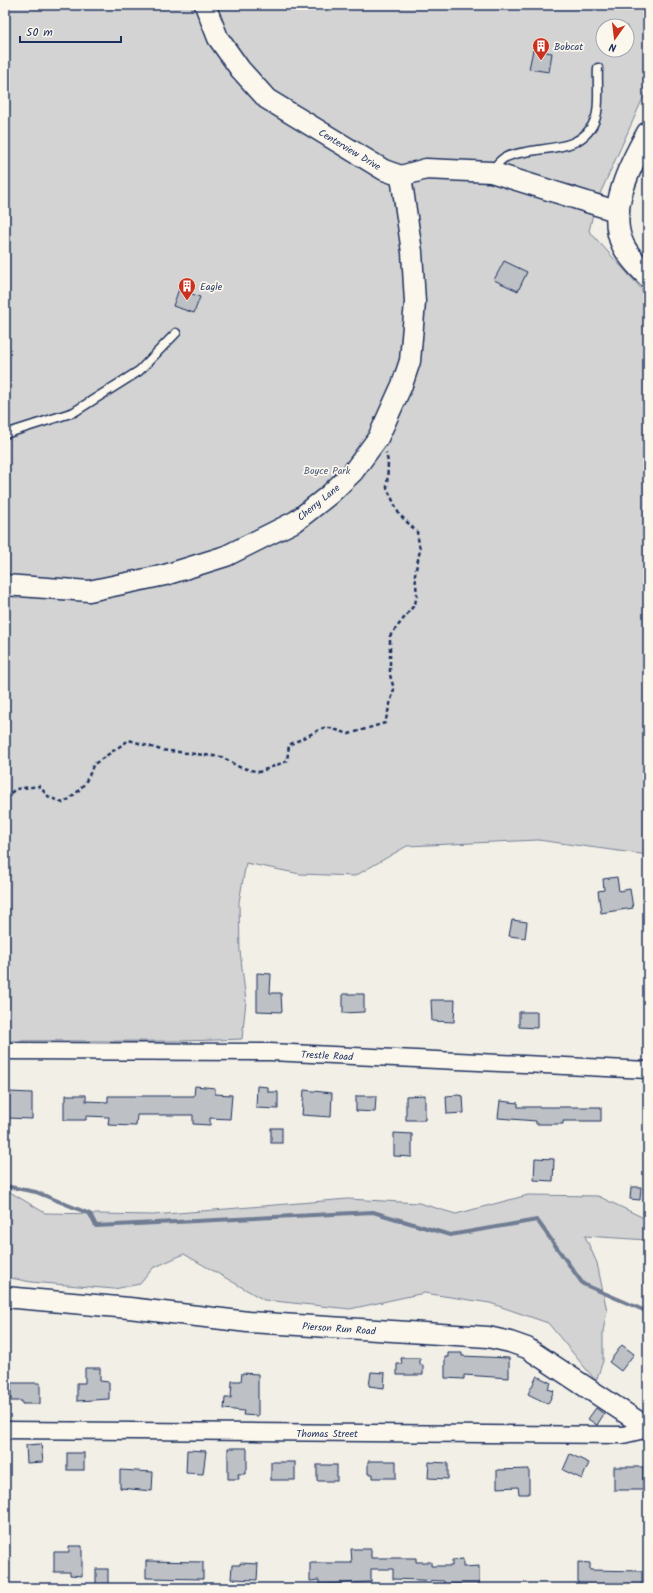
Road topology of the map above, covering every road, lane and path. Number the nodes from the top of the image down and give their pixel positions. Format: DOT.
graph roads {
  1 [pos="205,5"];
  2 [pos="598,68"];
  3 [pos="648,133"];
  4 [pos="491,172"];
  5 [pos="401,176"];
  6 [pos="619,212"];
  7 [pos="648,276"];
  8 [pos="176,333"];
  9 [pos="381,430"];
  10 [pos="5,434"];
  11 [pos="5,585"];
  12 [pos="5,797"];
  13 [pos="5,1051"];
  14 [pos="648,1070"];
  15 [pos="5,1297"];
  16 [pos="648,1428"];
  17 [pos="5,1430"];
  1 -- 5 [label="street, Centerview Drive"];
  2 -- 4 [label="lane"];
  3 -- 6 [label="main road"];
  4 -- 5 [label="street"];
  4 -- 6 [label="street"];
  5 -- 9 [label="street, Cherry Lane"];
  6 -- 7 [label="main road"];
  8 -- 10 [label="lane"];
  9 -- 11 [label="street, Cherry Lane"];
  9 -- 12 [label="path"];
  13 -- 14 [label="street, Trestle Road"];
  15 -- 16 [label="street, Pierson Run Road"];
  16 -- 17 [label="street, Thomas Street"];
}
